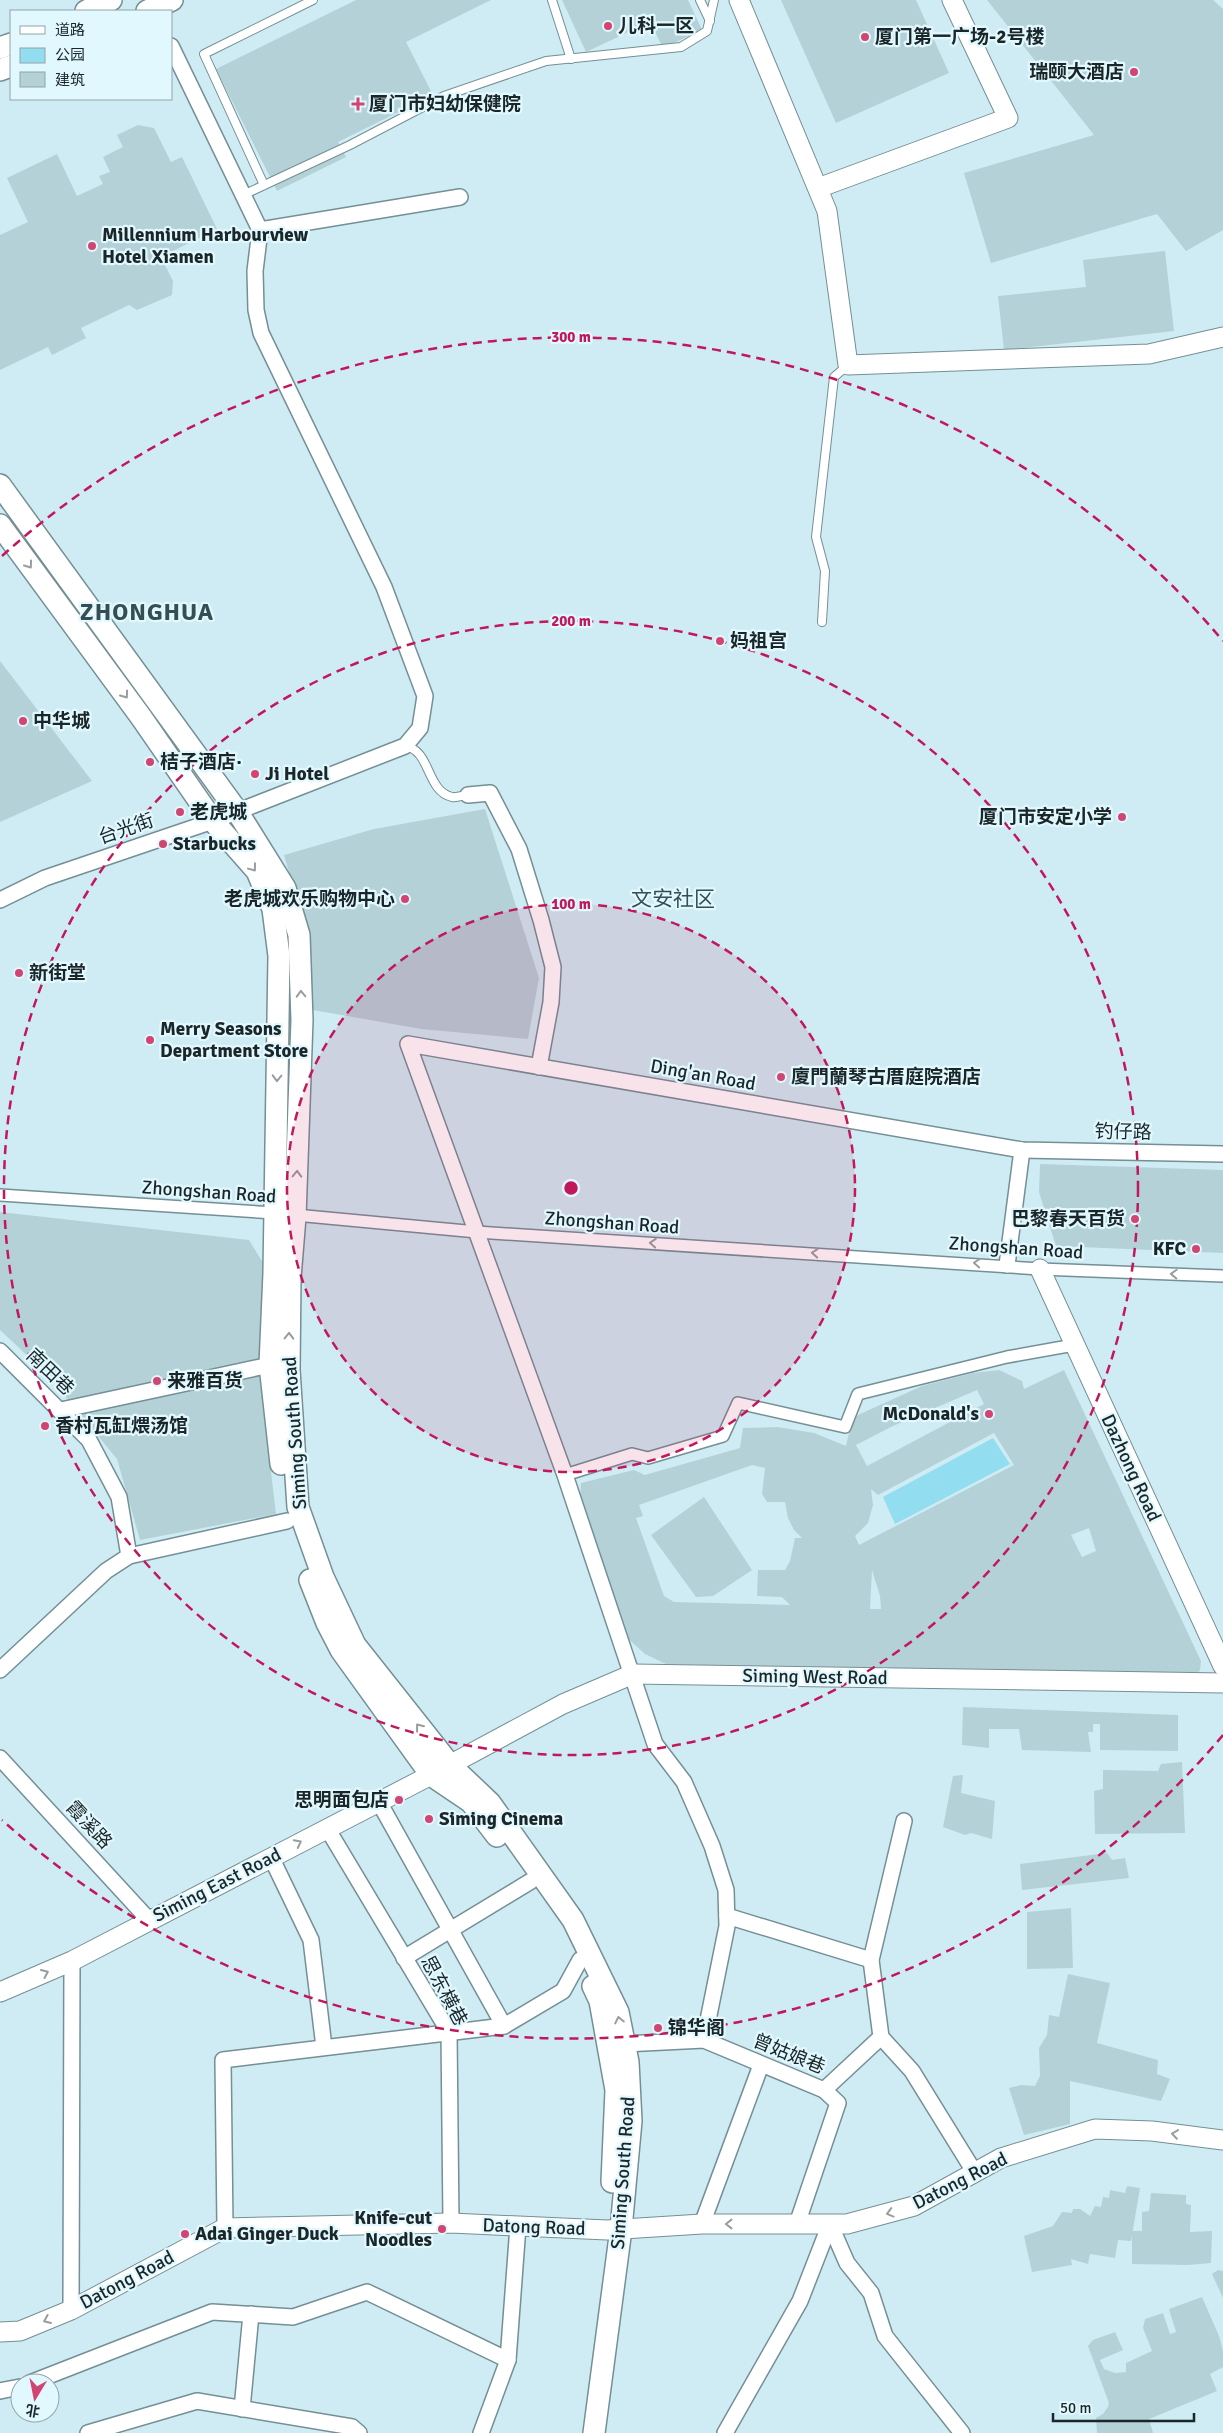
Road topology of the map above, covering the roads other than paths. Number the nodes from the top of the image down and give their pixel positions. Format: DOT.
graph roads {
  1 [pos="110,0"];
  2 [pos="313,0"];
  3 [pos="552,0"];
  4 [pos="700,0"];
  5 [pos="714,0"];
  6 [pos="739,0"];
  7 [pos="952,0"];
  8 [pos="88,10"];
  9 [pos="710,21"];
  10 [pos="172,48"];
  11 [pos="571,59"];
  12 [pos="264,185"];
  13 [pos="818,188"];
  14 [pos="243,195"];
  15 [pos="460,197"];
  16 [pos="260,230"];
  17 [pos="1223,337"];
  18 [pos="848,365"];
  19 [pos="0,485"];
  20 [pos="0,525"];
  21 [pos="822,622"];
  22 [pos="405,746"];
  23 [pos="468,795"];
  24 [pos="236,811"];
  25 [pos="213,820"];
  26 [pos="0,900"];
  27 [pos="539,1067"];
  28 [pos="1022,1150"];
  29 [pos="1223,1154"];
  30 [pos="0,1195"];
  31 [pos="284,1215"];
  32 [pos="477,1232"];
  33 [pos="1007,1265"];
  34 [pos="1040,1269"];
  35 [pos="1223,1276"];
  36 [pos="1074,1345"];
  37 [pos="0,1351"];
  38 [pos="270,1365"];
  39 [pos="61,1410"];
  40 [pos="565,1475"];
  41 [pos="287,1521"];
  42 [pos="129,1556"];
  43 [pos="1223,1666"];
  44 [pos="0,1670"];
  45 [pos="633,1674"];
  46 [pos="1223,1683"];
  47 [pos="0,1758"];
  48 [pos="441,1770"];
  49 [pos="379,1802"];
  50 [pos="904,1822"];
  51 [pos="327,1828"];
  52 [pos="271,1858"];
  53 [pos="531,1881"];
  54 [pos="727,1916"];
  55 [pos="149,1920"];
  56 [pos="451,1931"];
  57 [pos="404,1958"];
  58 [pos="580,1960"];
  59 [pos="871,1960"];
  60 [pos="72,1961"];
  61 [pos="0,1992"];
  62 [pos="504,2026"];
  63 [pos="448,2032"];
  64 [pos="881,2037"];
  65 [pos="704,2040"];
  66 [pos="624,2044"];
  67 [pos="324,2047"];
  68 [pos="761,2064"];
  69 [pos="824,2090"];
  70 [pos="1223,2140"];
  71 [pos="975,2173"];
  72 [pos="451,2223"];
  73 [pos="702,2224"];
  74 [pos="797,2224"];
  75 [pos="830,2224"];
  76 [pos="518,2226"];
  77 [pos="225,2228"];
  78 [pos="614,2229"];
  79 [pos="71,2310"];
  80 [pos="251,2314"];
  81 [pos="0,2332"];
  82 [pos="508,2360"];
  83 [pos="56,2373"];
  84 [pos="242,2408"];
  85 [pos="302,2426"];
  86 [pos="88,2433"];
  87 [pos="359,2433"];
  88 [pos="481,2433"];
  89 [pos="580,2433"];
  90 [pos="594,2433"];
  91 [pos="725,2433"];
  92 [pos="962,2433"];
  1 -- 8 [label="main road"];
  2 -- 12 [label="lane"];
  3 -- 11 [label="lane"];
  4 -- 9 [label="lane"];
  5 -- 9 [label="lane"];
  6 -- 13 [label="street"];
  7 -- 13 [label="street"];
  9 -- 11 [label="lane"];
  10 -- 14 [label="street"];
  11 -- 12 [label="lane"];
  12 -- 14 [label="lane"];
  13 -- 18 [label="street"];
  14 -- 16 [label="street"];
  15 -- 16 [label="street"];
  16 -- 22 [label="street"];
  17 -- 18 [label="street"];
  18 -- 21 [label="lane"];
  19 -- 24 [label="main road, Siming South Road"];
  20 -- 25 [label="main road, Siming South Road, one-way"];
  22 -- 23 [label="lane"];
  22 -- 24 [label="street, 台光街"];
  23 -- 27 [label="street"];
  24 -- 25 [label="street, 台光街"];
  31 -- 24 [label="main road, Siming South Road, one-way"];
  25 -- 26 [label="street, 台光街"];
  25 -- 31 [label="main road, Siming South Road, one-way"];
  27 -- 28 [label="street, Ding'an Road"];
  27 -- 32 [label="street, Ding'an Road"];
  28 -- 29 [label="street, 钓仔路"];
  28 -- 33 [label="street"];
  30 -- 31 [label="street, Zhongshan Road"];
  31 -- 32 [label="street, Zhongshan Road"];
  31 -- 38 [label="main road, Siming South Road"];
  48 -- 31 [label="main road, Siming South Road, one-way"];
  33 -- 32 [label="street, Zhongshan Road, one-way"];
  32 -- 40 [label="street"];
  33 -- 34 [label="street, Zhongshan Road"];
  35 -- 34 [label="street, Zhongshan Road, one-way"];
  34 -- 36 [label="street, Dazhong Road"];
  36 -- 40 [label="street"];
  36 -- 43 [label="street, Dazhong Road"];
  37 -- 39 [label="street, 南田巷"];
  38 -- 39 [label="street"];
  38 -- 41 [label="main road, Siming South Road"];
  39 -- 42 [label="street, 南田巷"];
  40 -- 45 [label="street"];
  41 -- 42 [label="street"];
  41 -- 48 [label="main road, Siming South Road"];
  42 -- 44 [label="street"];
  45 -- 46 [label="street, Siming West Road"];
  45 -- 48 [label="street, Siming West Road"];
  45 -- 54 [label="street"];
  47 -- 55 [label="street, 霞溪路"];
  48 -- 49 [label="street, Siming East Road"];
  48 -- 53 [label="main road"];
  66 -- 48 [label="main road, Siming South Road, one-way"];
  49 -- 51 [label="street, Siming East Road"];
  49 -- 56 [label="street"];
  50 -- 59 [label="street"];
  52 -- 51 [label="street, Siming East Road, one-way"];
  51 -- 57 [label="street, 思东横巷"];
  52 -- 55 [label="street, Siming East Road"];
  52 -- 67 [label="street"];
  53 -- 56 [label="street"];
  53 -- 58 [label="main road"];
  54 -- 59 [label="street"];
  54 -- 65 [label="street"];
  55 -- 60 [label="street, Siming East Road"];
  56 -- 57 [label="street"];
  56 -- 62 [label="street"];
  57 -- 63 [label="street, 思东横巷"];
  58 -- 62 [label="street"];
  58 -- 78 [label="main road"];
  59 -- 64 [label="street"];
  61 -- 60 [label="street, Siming East Road, one-way"];
  60 -- 79 [label="street"];
  62 -- 63 [label="street"];
  63 -- 67 [label="street"];
  63 -- 72 [label="street, 思东横巷"];
  64 -- 69 [label="street"];
  64 -- 71 [label="street"];
  65 -- 66 [label="street, 曾姑娘巷"];
  65 -- 68 [label="street, 曾姑娘巷"];
  66 -- 78 [label="main road, Siming South Road"];
  67 -- 77 [label="street"];
  68 -- 69 [label="street, 曾姑娘巷"];
  68 -- 73 [label="street"];
  69 -- 74 [label="street, 曾姑娘巷"];
  70 -- 71 [label="street, Datong Road, one-way"];
  71 -- 75 [label="street, Datong Road, one-way"];
  72 -- 76 [label="street, Datong Road"];
  72 -- 77 [label="street, Datong Road"];
  74 -- 73 [label="street, Datong Road, one-way"];
  73 -- 78 [label="street, Datong Road"];
  74 -- 75 [label="street, Datong Road"];
  75 -- 91 [label="street"];
  75 -- 92 [label="street"];
  76 -- 78 [label="street, Datong Road"];
  76 -- 82 [label="street"];
  77 -- 79 [label="street, Datong Road"];
  78 -- 89 [label="main road"];
  78 -- 90 [label="main road, Siming South Road"];
  79 -- 81 [label="street, Datong Road, one-way"];
  80 -- 82 [label="street"];
  80 -- 83 [label="street"];
  80 -- 84 [label="street"];
  82 -- 88 [label="street"];
  84 -- 85 [label="street"];
  84 -- 86 [label="street"];
  85 -- 87 [label="street"];
}
